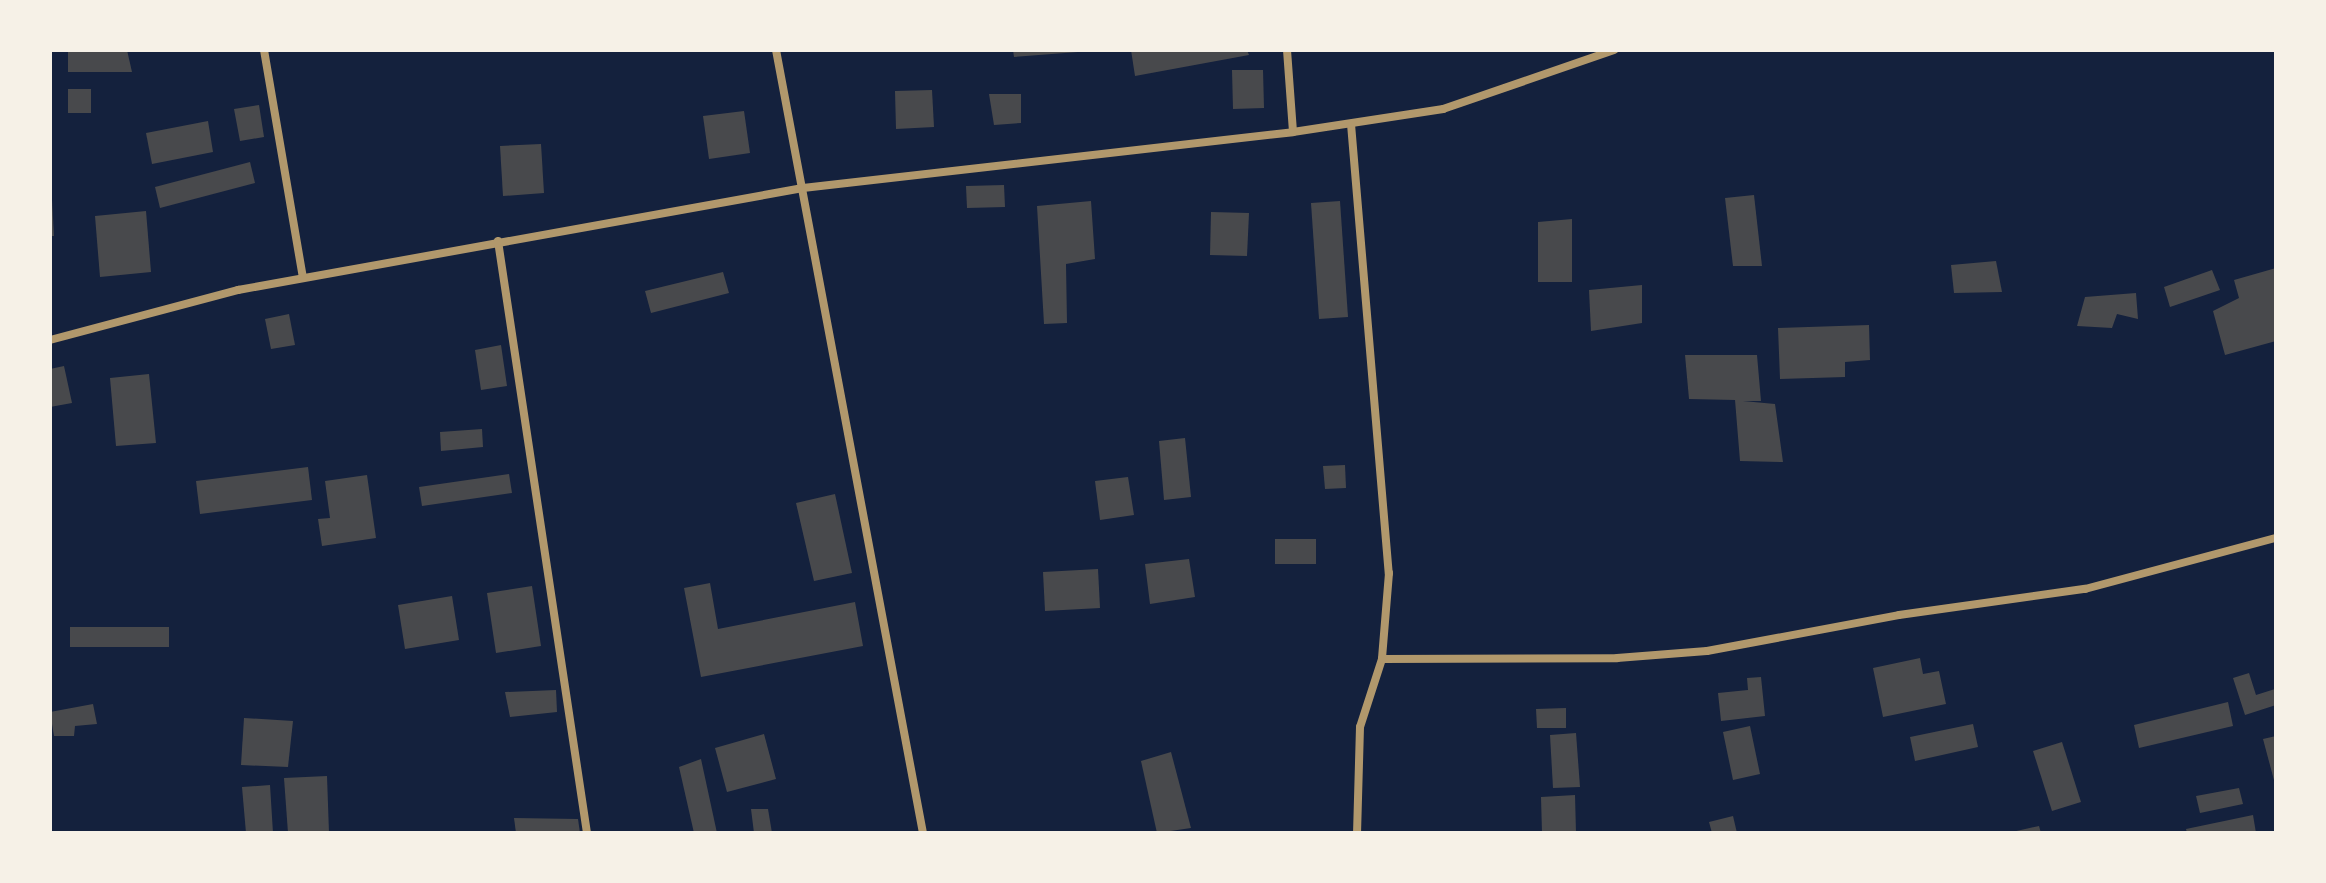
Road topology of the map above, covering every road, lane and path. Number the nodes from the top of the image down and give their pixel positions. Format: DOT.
graph roads {
  1 [pos="264,50"];
  2 [pos="776,50"];
  3 [pos="1287,50"];
  4 [pos="1614,50"];
  5 [pos="1351,124"];
  6 [pos="1293,132"];
  7 [pos="803,188"];
  8 [pos="498,241"];
  9 [pos="303,278"];
  10 [pos="50,340"];
  11 [pos="2276,538"];
  12 [pos="1382,659"];
  13 [pos="587,833"];
  14 [pos="923,833"];
  15 [pos="1357,833"];
  1 -- 9 [label="street"];
  2 -- 7 [label="street"];
  3 -- 6 [label="street"];
  4 -- 5 [label="street"];
  5 -- 6 [label="street"];
  5 -- 12 [label="street"];
  6 -- 7 [label="street"];
  7 -- 8 [label="street"];
  7 -- 14 [label="street"];
  8 -- 9 [label="street"];
  8 -- 13 [label="street"];
  9 -- 10 [label="street"];
  11 -- 12 [label="street"];
  12 -- 15 [label="street"];
}
